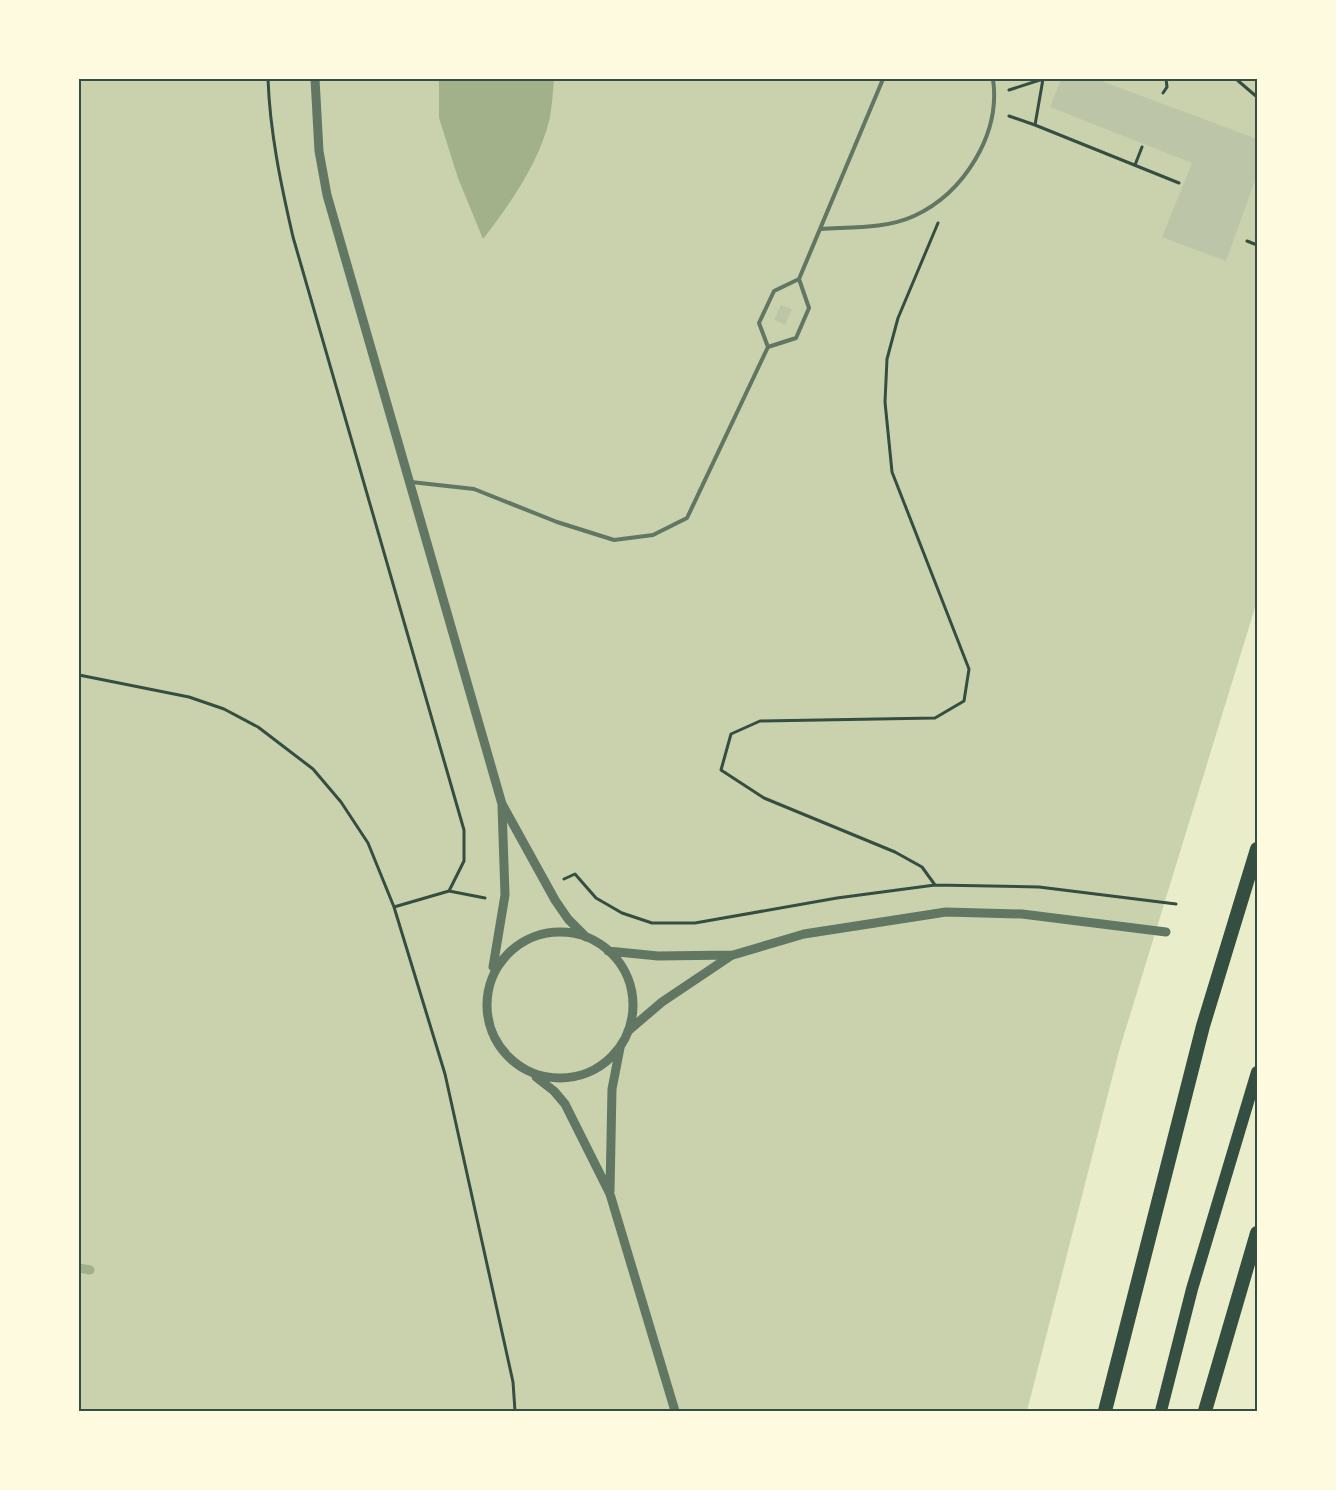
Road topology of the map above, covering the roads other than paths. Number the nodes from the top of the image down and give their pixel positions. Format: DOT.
graph roads {
  1 [pos="315,79"];
  2 [pos="883,79"];
  3 [pos="993,79"];
  4 [pos="820,229"];
  5 [pos="799,279"];
  6 [pos="768,348"];
  7 [pos="409,482"];
  8 [pos="502,804"];
  9 [pos="1256,852"];
  10 [pos="1166,932"];
  11 [pos="586,937"];
  12 [pos="608,950"];
  13 [pos="733,955"];
  14 [pos="490,982"];
  15 [pos="628,1031"];
  16 [pos="621,1045"];
  17 [pos="527,1071"];
  18 [pos="1257,1072"];
  19 [pos="610,1194"];
  20 [pos="1257,1233"];
  21 [pos="675,1411"];
  22 [pos="1105,1411"];
  23 [pos="1161,1411"];
  24 [pos="1205,1411"];
  1 -- 7 [label="street"];
  2 -- 4 [label="lane"];
  3 -- 4 [label="lane"];
  4 -- 5 [label="lane"];
  5 -- 6 [label="lane"];
  5 -- 6 [label="lane"];
  6 -- 7 [label="lane"];
  7 -- 8 [label="street"];
  8 -- 11 [label="street"];
  8 -- 14 [label="street"];
  9 -- 22 [label="highway"];
  10 -- 13 [label="street"];
  11 -- 12 [label="street"];
  11 -- 14 [label="street"];
  12 -- 13 [label="street"];
  12 -- 15 [label="street"];
  13 -- 15 [label="street"];
  14 -- 17 [label="street"];
  15 -- 16 [label="street"];
  16 -- 17 [label="street"];
  16 -- 19 [label="street"];
  17 -- 19 [label="street"];
  18 -- 23 [label="main road"];
  19 -- 21 [label="street"];
  20 -- 24 [label="highway"];
}
